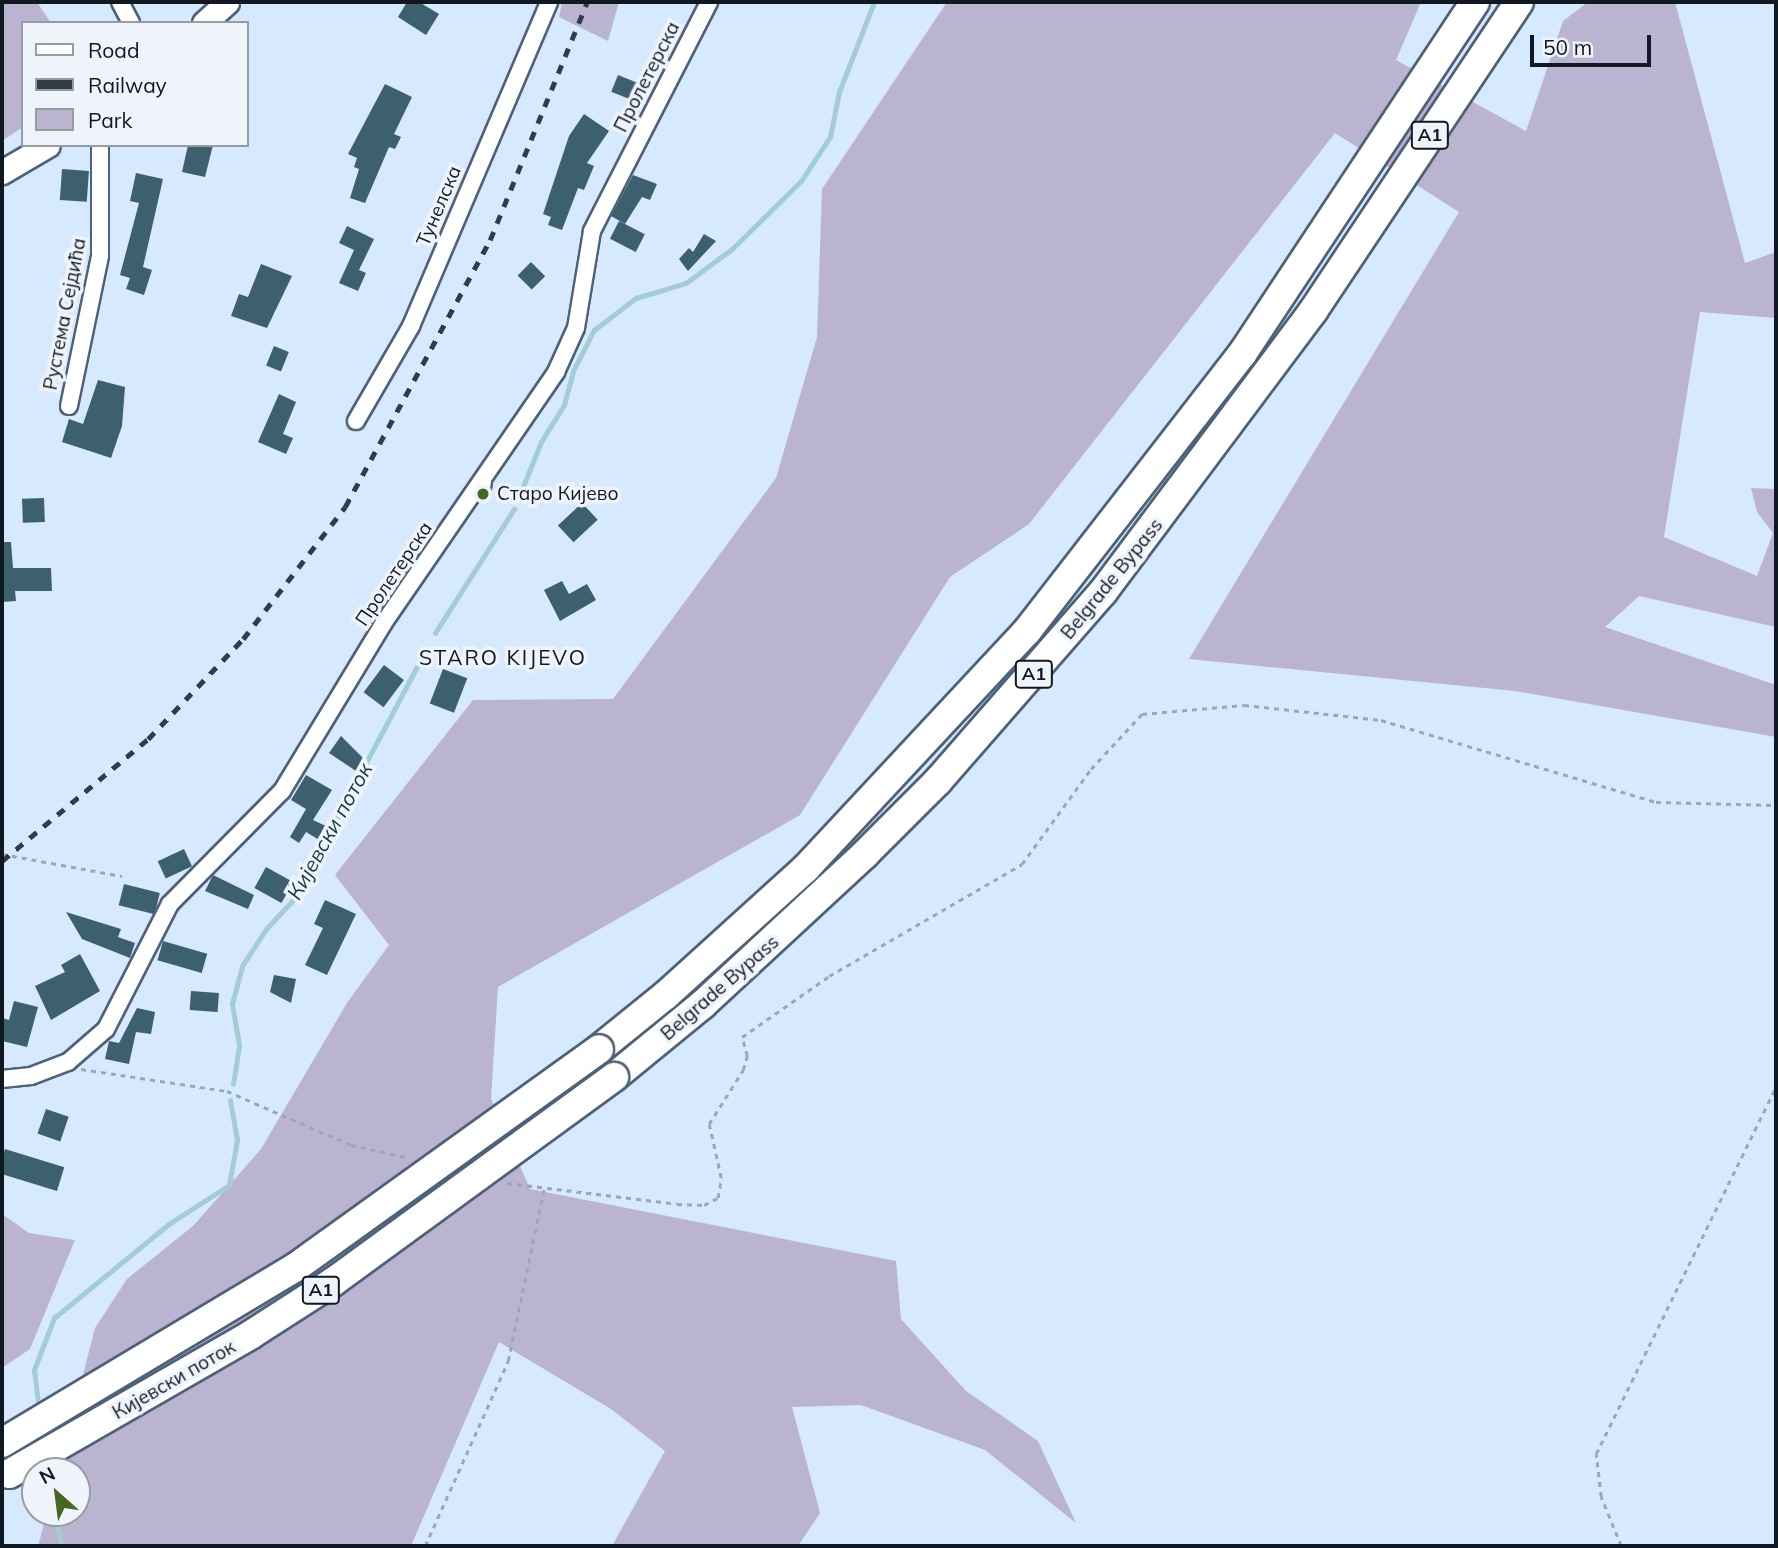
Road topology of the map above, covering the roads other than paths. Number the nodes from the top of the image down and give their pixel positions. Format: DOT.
graph roads {
  1 [pos="120,2"];
  2 [pos="227,2"];
  3 [pos="549,2"];
  4 [pos="709,2"];
  5 [pos="1475,2"];
  6 [pos="1519,2"];
  7 [pos="130,21"];
  8 [pos="206,21"];
  9 [pos="45,147"];
  10 [pos="100,147"];
  11 [pos="2,172"];
  12 [pos="69,406"];
  13 [pos="356,421"];
  14 [pos="599,1049"];
  15 [pos="614,1077"];
  16 [pos="2,1079"];
  17 [pos="2,1443"];
  18 [pos="2,1478"];
  1 -- 7 [label="street"];
  2 -- 8 [label="main road"];
  3 -- 13 [label="street, Тунелска"];
  4 -- 16 [label="street, Пролетерска"];
  5 -- 14 [label="highway, Belgrade Bypass / A1"];
  6 -- 15 [label="highway, Belgrade Bypass / A1"];
  9 -- 11 [label="main road"];
  10 -- 12 [label="street, Рустема Сејдића"];
  14 -- 17 [label="highway, Кијевски поток / A1, bridge"];
  15 -- 18 [label="highway, Кијевски поток / A1, bridge"];
}
